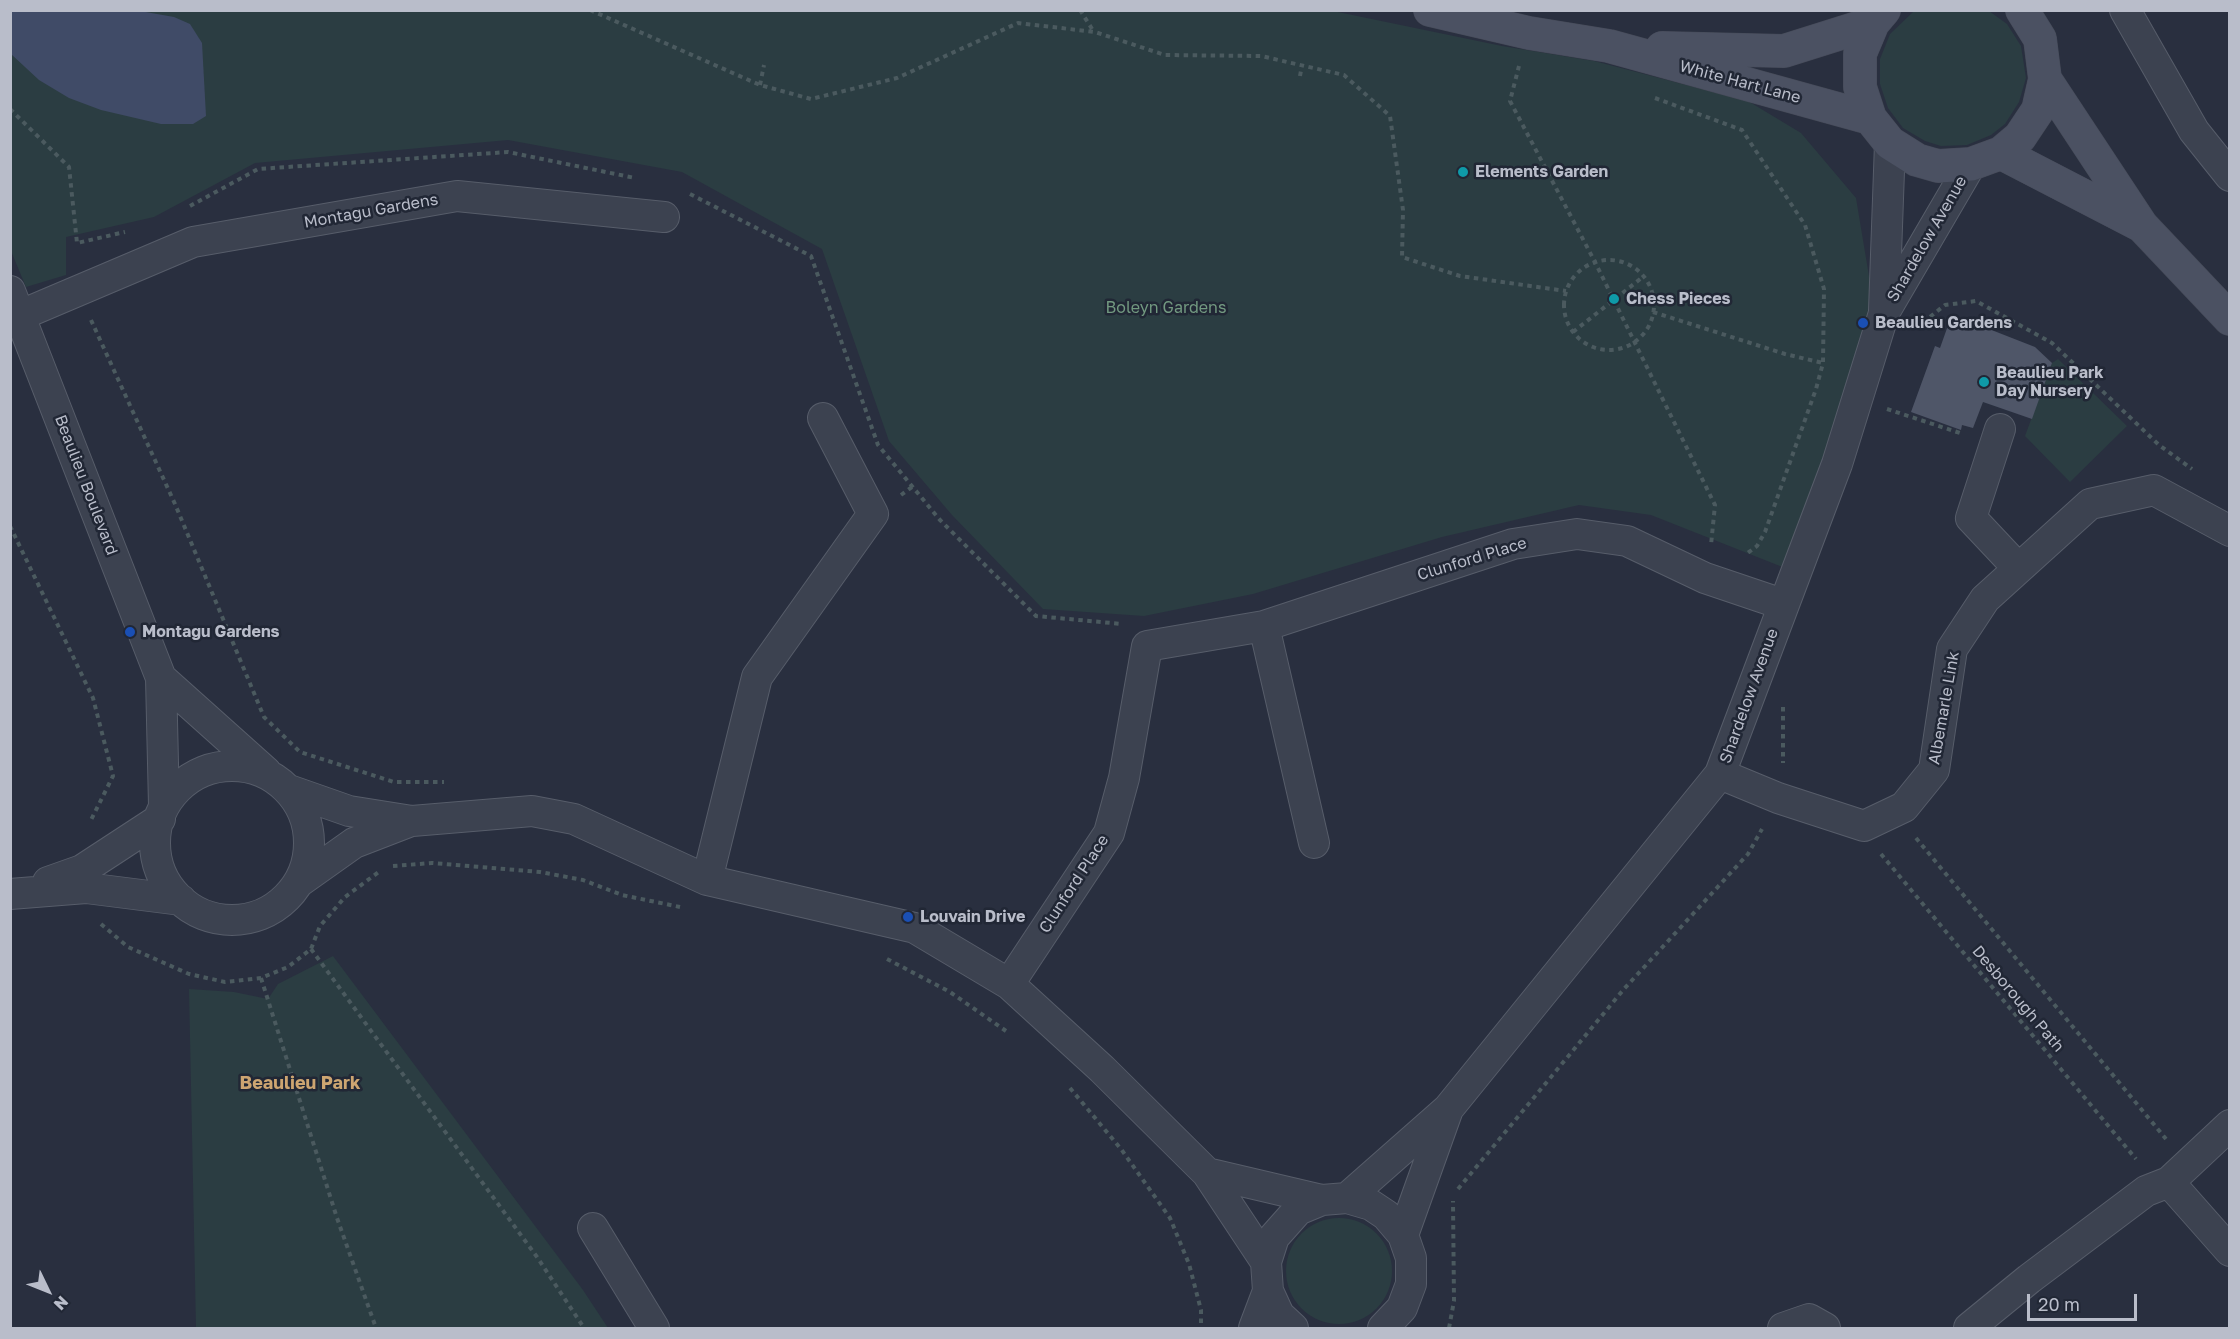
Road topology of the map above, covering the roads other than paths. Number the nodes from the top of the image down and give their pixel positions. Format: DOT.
graph roads {
  1 [pos="1430,10"];
  2 [pos="2125,10"];
  3 [pos="2022,11"];
  4 [pos="1878,17"];
  5 [pos="1609,46"];
  6 [pos="2045,79"];
  7 [pos="1880,130"];
  8 [pos="2001,153"];
  9 [pos="1971,164"];
  10 [pos="2229,176"];
  11 [pos="664,217"];
  12 [pos="2142,226"];
  13 [pos="16,303"];
  14 [pos="1884,313"];
  15 [pos="2229,319"];
  16 [pos="823,418"];
  17 [pos="1997,436"];
  18 [pos="2229,531"];
  19 [pos="2018,568"];
  20 [pos="1782,604"];
  21 [pos="1264,626"];
  22 [pos="160,678"];
  23 [pos="1720,774"];
  24 [pos="278,782"];
  25 [pos="162,813"];
  26 [pos="412,821"];
  27 [pos="1314,843"];
  28 [pos="707,880"];
  29 [pos="299,882"];
  30 [pos="14,893"];
  31 [pos="181,900"];
  32 [pos="1008,984"];
  33 [pos="1448,1109"];
  34 [pos="2229,1125"];
  35 [pos="1207,1173"];
  36 [pos="2158,1186"];
  37 [pos="1334,1199"];
  38 [pos="593,1228"];
  39 [pos="1403,1235"];
  40 [pos="2229,1251"];
  41 [pos="1266,1262"];
  42 [pos="1411,1284"];
  43 [pos="1268,1291"];
  44 [pos="654,1329"];
  45 [pos="1254,1329"];
  46 [pos="1293,1329"];
  47 [pos="1383,1329"];
  48 [pos="1408,1329"];
  49 [pos="1783,1329"];
  50 [pos="1825,1329"];
  51 [pos="1969,1329"];
  1 -- 5 [label="street, White Hart Lane"];
  2 -- 10 [label="street"];
  3 -- 6 [label="street"];
  4 -- 5 [label="street, White Hart Lane"];
  4 -- 7 [label="street"];
  5 -- 7 [label="street, White Hart Lane"];
  6 -- 8 [label="street"];
  6 -- 12 [label="street"];
  7 -- 9 [label="street, White Hart Lane"];
  7 -- 14 [label="street, Shardelow Avenue"];
  8 -- 9 [label="street, White Hart Lane"];
  8 -- 12 [label="street"];
  9 -- 14 [label="street, Shardelow Avenue"];
  11 -- 13 [label="street, Montagu Gardens"];
  12 -- 15 [label="street"];
  13 -- 22 [label="street, Beaulieu Boulevard"];
  14 -- 20 [label="street, Shardelow Avenue"];
  16 -- 28 [label="street"];
  17 -- 19 [label="street"];
  18 -- 19 [label="street, Albemarle Link"];
  19 -- 23 [label="street, Albemarle Link"];
  20 -- 21 [label="street, Clunford Place"];
  20 -- 23 [label="street, Shardelow Avenue"];
  21 -- 27 [label="street"];
  21 -- 32 [label="street, Clunford Place"];
  22 -- 24 [label="street, Beaulieu Boulevard"];
  22 -- 25 [label="street, Beaulieu Boulevard"];
  23 -- 33 [label="street, Shardelow Avenue"];
  24 -- 25 [label="street"];
  24 -- 26 [label="street"];
  24 -- 29 [label="street"];
  25 -- 30 [label="street"];
  25 -- 31 [label="street"];
  26 -- 28 [label="street"];
  26 -- 29 [label="street"];
  28 -- 32 [label="street"];
  29 -- 31 [label="street"];
  30 -- 31 [label="street"];
  32 -- 35 [label="street"];
  33 -- 37 [label="street, Shardelow Avenue"];
  33 -- 39 [label="street, Shardelow Avenue"];
  34 -- 36 [label="street"];
  35 -- 37 [label="street"];
  35 -- 41 [label="street"];
  36 -- 40 [label="street"];
  36 -- 51 [label="street"];
  37 -- 39 [label="street"];
  37 -- 41 [label="street, Shardelow Avenue"];
  38 -- 44 [label="street"];
  39 -- 42 [label="street"];
  41 -- 43 [label="street, Shardelow Avenue"];
  42 -- 47 [label="street"];
  42 -- 48 [label="street"];
  43 -- 45 [label="street, Shardelow Avenue"];
  43 -- 46 [label="street, Shardelow Avenue"];
  49 -- 50 [label="street"];
}
